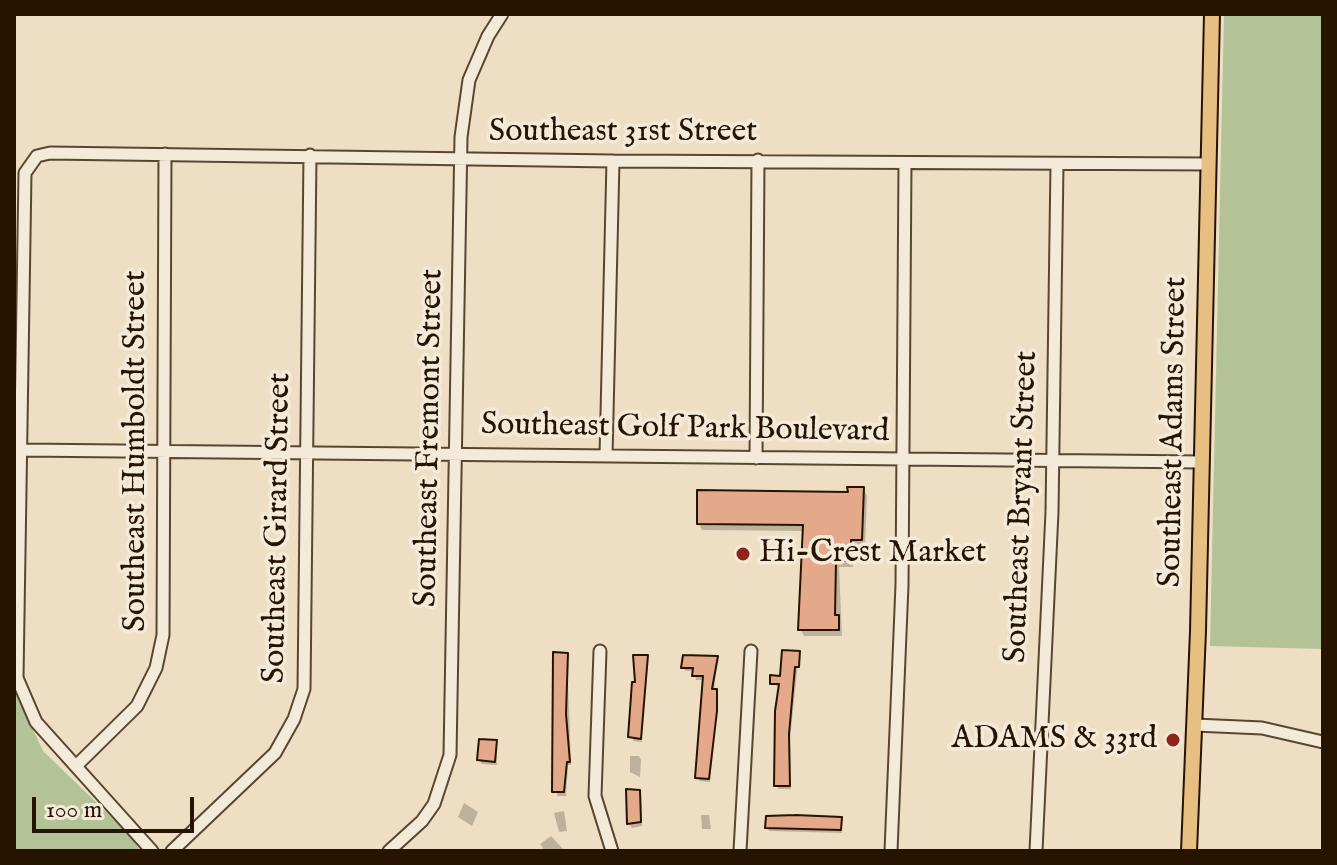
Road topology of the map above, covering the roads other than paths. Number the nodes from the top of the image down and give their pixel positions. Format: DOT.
graph roads {
  1 [pos="502,14"];
  2 [pos="1212,14"];
  3 [pos="165,154"];
  4 [pos="310,155"];
  5 [pos="461,157"];
  6 [pos="758,160"];
  7 [pos="613,161"];
  8 [pos="905,163"];
  9 [pos="1209,164"];
  10 [pos="1057,165"];
  11 [pos="23,450"];
  12 [pos="163,452"];
  13 [pos="309,453"];
  14 [pos="458,454"];
  15 [pos="606,456"];
  16 [pos="756,458"];
  17 [pos="903,459"];
  18 [pos="1052,461"];
  19 [pos="1202,462"];
  20 [pos="600,651"];
  21 [pos="751,651"];
  22 [pos="15,658"];
  23 [pos="1195,725"];
  24 [pos="1323,742"];
  25 [pos="76,766"];
  26 [pos="152,851"];
  27 [pos="172,851"];
  28 [pos="389,851"];
  29 [pos="612,851"];
  30 [pos="740,851"];
  31 [pos="891,851"];
  32 [pos="1036,851"];
  33 [pos="1189,851"];
  1 -- 5 [label="street, Southeast Fremont Street"];
  2 -- 9 [label="main road, Southeast Adams Street"];
  3 -- 4 [label="street, Southeast 31st Street"];
  3 -- 11 [label="street, Southeast 31st Street"];
  3 -- 12 [label="street, Southeast Humboldt Street"];
  4 -- 5 [label="street, Southeast 31st Street"];
  4 -- 13 [label="street, Southeast Girard Street"];
  5 -- 7 [label="street, Southeast 31st Street"];
  5 -- 14 [label="street, Southeast Fremont Street"];
  6 -- 7 [label="street, Southeast 31st Street"];
  6 -- 8 [label="street, Southeast 31st Street"];
  6 -- 16 [label="street"];
  7 -- 15 [label="street"];
  8 -- 10 [label="street, Southeast 31st Street"];
  8 -- 17 [label="street"];
  9 -- 10 [label="street, Southeast 31st Street"];
  9 -- 19 [label="main road, Southeast Adams Street"];
  10 -- 18 [label="street, Southeast Bryant Street"];
  11 -- 12 [label="street, Southeast Golf Park Boulevard"];
  11 -- 22 [label="street"];
  12 -- 13 [label="street, Southeast Golf Park Boulevard"];
  12 -- 25 [label="street, Southeast Humboldt Street"];
  13 -- 14 [label="street, Southeast Golf Park Boulevard"];
  13 -- 27 [label="street, Southeast Girard Street"];
  14 -- 15 [label="street, Southeast Golf Park Boulevard"];
  14 -- 28 [label="street, Southeast Fremont Street"];
  15 -- 16 [label="street, Southeast Golf Park Boulevard"];
  16 -- 17 [label="street, Southeast Golf Park Boulevard"];
  17 -- 18 [label="street, Southeast Golf Park Boulevard"];
  17 -- 31 [label="street"];
  18 -- 19 [label="street, Southeast Golf Park Boulevard"];
  18 -- 32 [label="street, Southeast Bryant Street"];
  19 -- 23 [label="main road, Southeast Adams Street"];
  20 -- 29 [label="street"];
  21 -- 30 [label="street"];
  22 -- 25 [label="street"];
  23 -- 24 [label="street"];
  23 -- 33 [label="main road, Southeast Adams Street"];
  25 -- 26 [label="street"];
}
